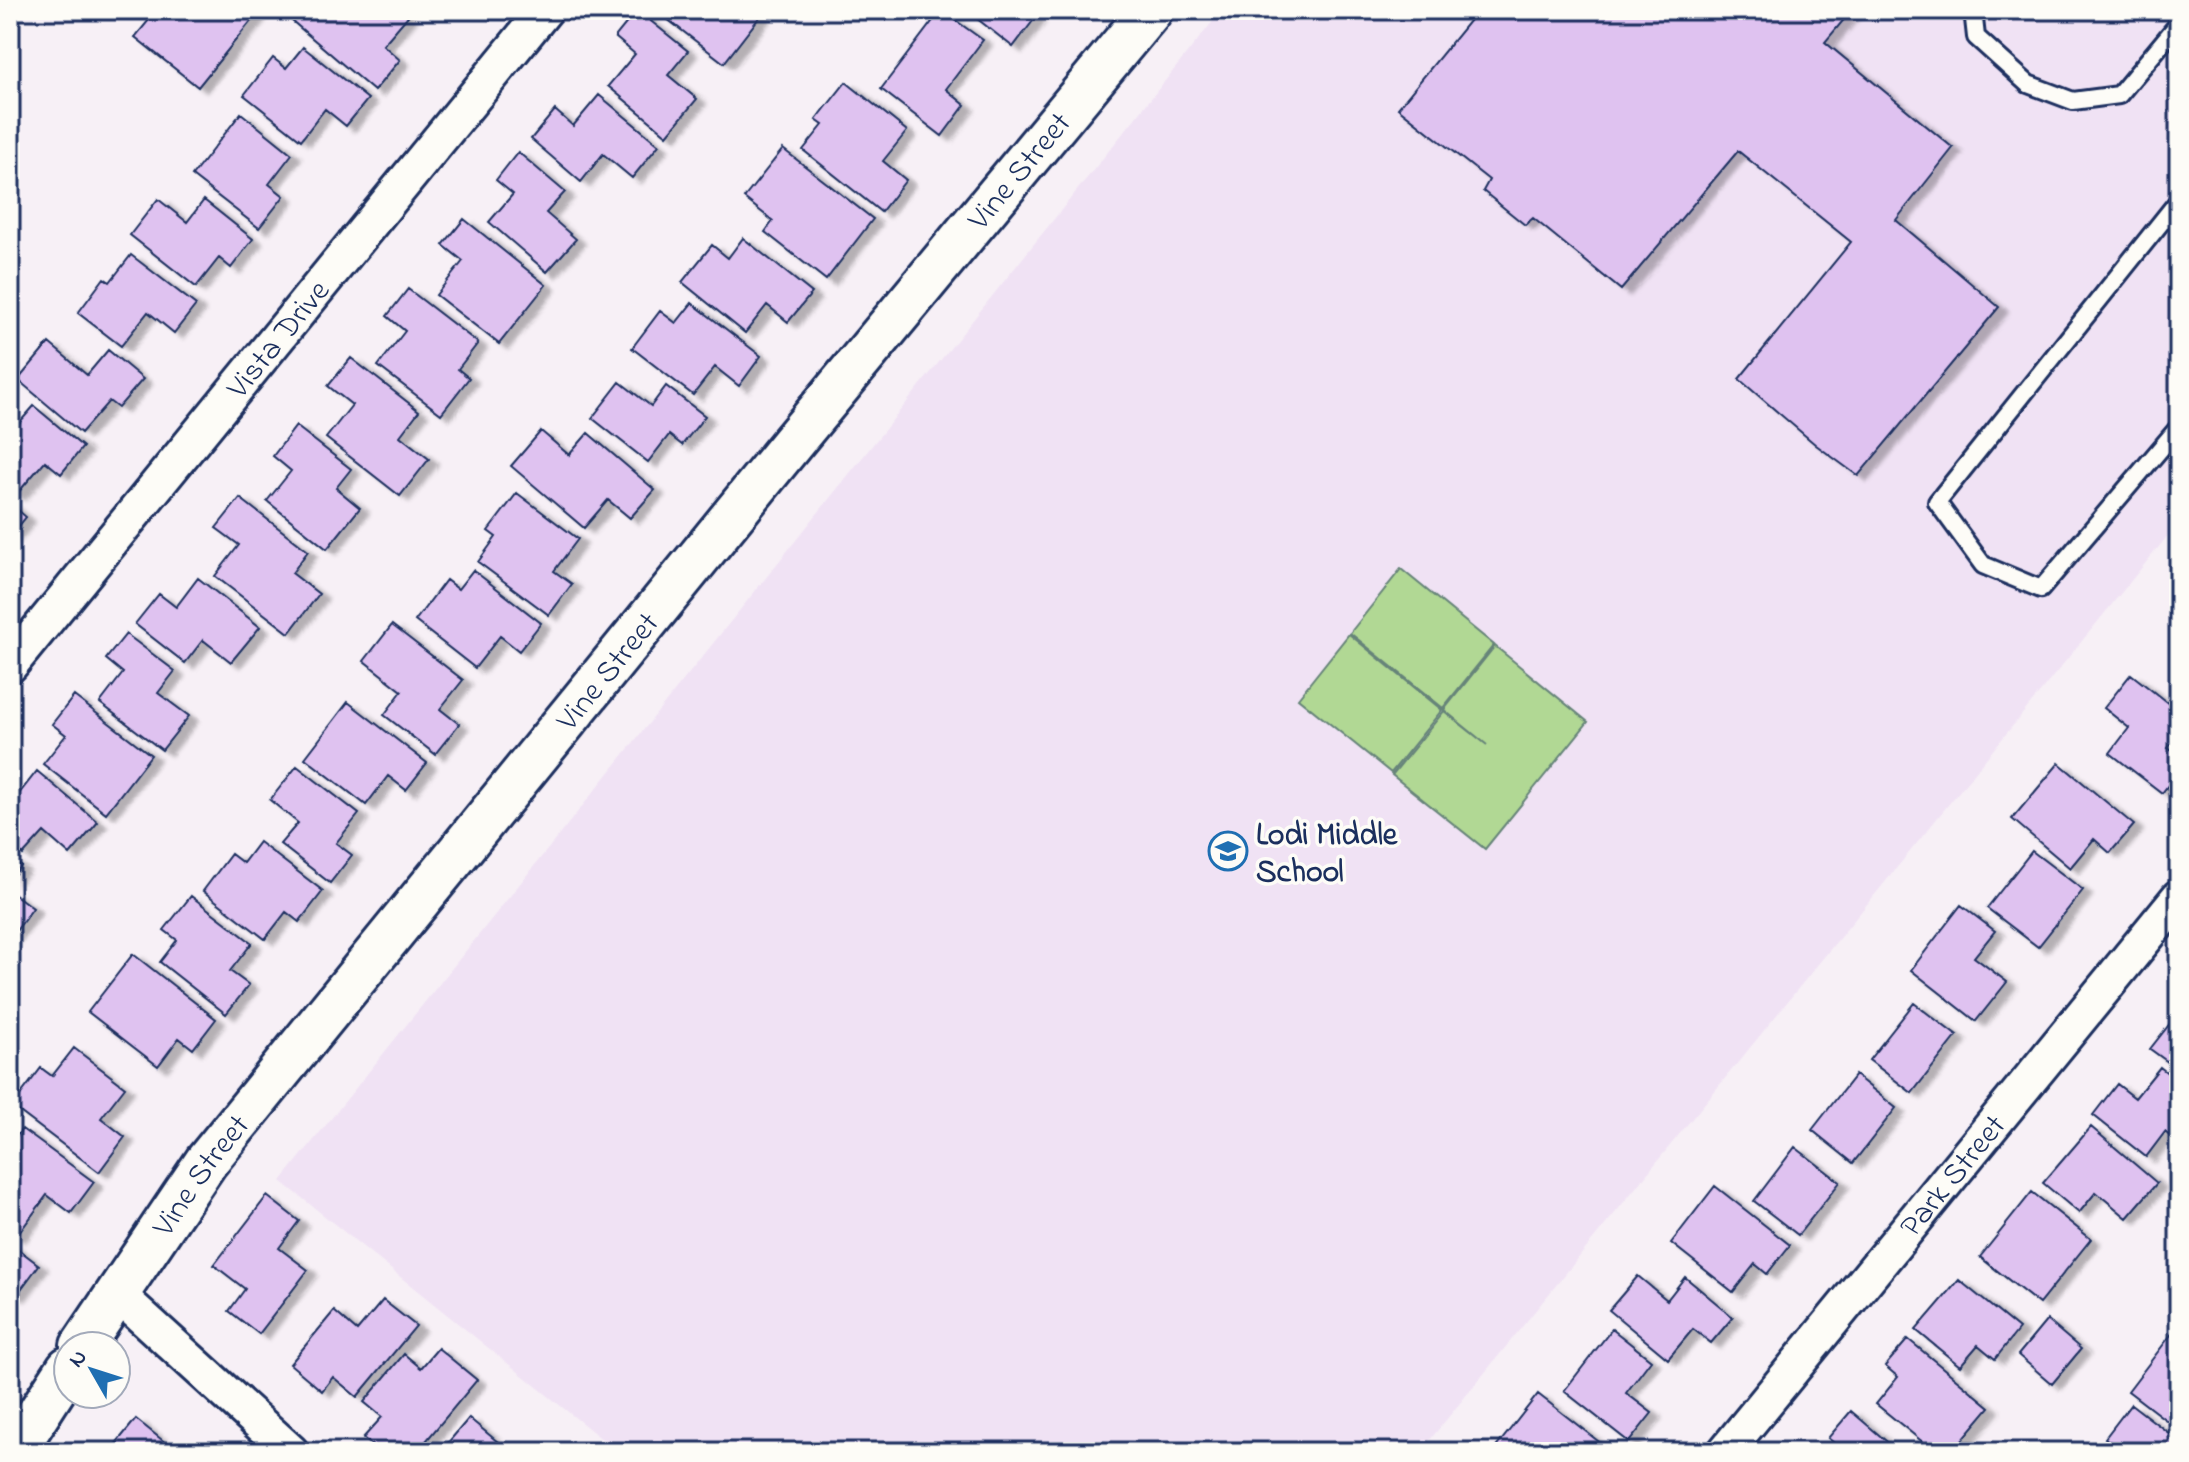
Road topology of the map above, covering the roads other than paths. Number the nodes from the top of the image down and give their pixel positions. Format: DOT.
graph roads {
  1 [pos="545,10"];
  2 [pos="1151,10"];
  3 [pos="1973,10"];
  4 [pos="2179,23"];
  5 [pos="2179,200"];
  6 [pos="2179,427"];
  7 [pos="10,665"];
  8 [pos="2179,897"];
  9 [pos="116,1293"];
  10 [pos="92,1330"];
  11 [pos="52,1393"];
  12 [pos="14,1452"];
  13 [pos="291,1452"];
  14 [pos="1725,1452"];
  1 -- 7 [label="street, Vista Drive"];
  2 -- 9 [label="street, Vine Street"];
  3 -- 4 [label="lane"];
  5 -- 6 [label="lane"];
  8 -- 14 [label="street, Park Street"];
  9 -- 10 [label="street, Vine Street"];
  9 -- 13 [label="street"];
  11 -- 12 [label="street"];
}
